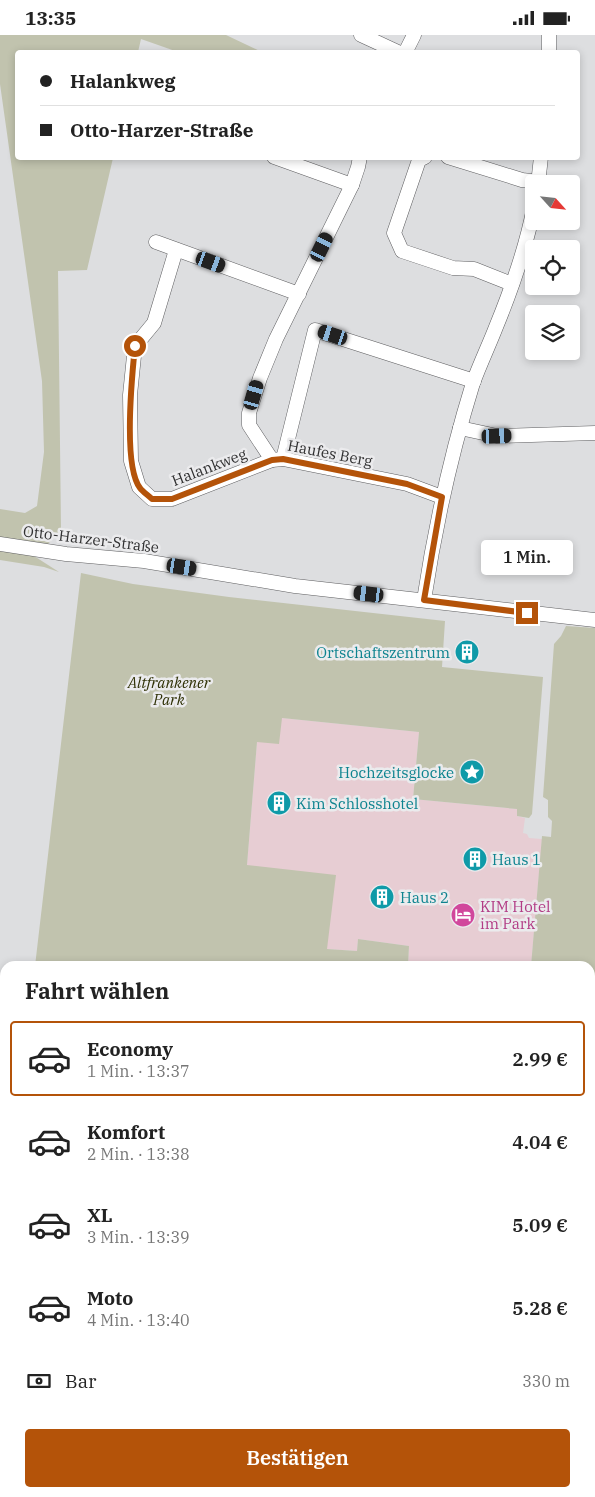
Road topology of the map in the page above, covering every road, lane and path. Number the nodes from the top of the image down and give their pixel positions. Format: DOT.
graph roads {
  1 [pos="361,35"];
  2 [pos="414,35"];
  3 [pos="549,35"];
  4 [pos="394,50"];
  5 [pos="406,50"];
  6 [pos="549,50"];
  7 [pos="282,160"];
  8 [pos="359,160"];
  9 [pos="419,160"];
  10 [pos="458,160"];
  11 [pos="540,160"];
  12 [pos="539,175"];
  13 [pos="525,181"];
  14 [pos="352,185"];
  15 [pos="530,230"];
  16 [pos="156,242"];
  17 [pos="176,249"];
  18 [pos="512,284"];
  19 [pos="299,294"];
  20 [pos="474,381"];
  21 [pos="460,428"];
  22 [pos="595,433"];
  23 [pos="277,459"];
  24 [pos="442,497"];
  25 [pos="0,544"];
  26 [pos="424,600"];
  27 [pos="595,620"];
  1 -- 4 [label="street"];
  2 -- 5 [label="street"];
  3 -- 6 [label="street"];
  7 -- 14 [label="street"];
  8 -- 14 [label="street, Haufes Berg"];
  9 -- 18 [label="street"];
  10 -- 13 [label="street"];
  11 -- 12 [label="street"];
  14 -- 19 [label="street, Haufes Berg"];
  15 -- 18 [label="street"];
  16 -- 17 [label="street"];
  17 -- 19 [label="street"];
  17 -- 23 [label="street, Halankweg"];
  18 -- 20 [label="street"];
  19 -- 23 [label="street, Haufes Berg"];
  20 -- 21 [label="street"];
  20 -- 23 [label="street"];
  21 -- 22 [label="street"];
  21 -- 24 [label="street"];
  23 -- 24 [label="street, Haufes Berg"];
  24 -- 26 [label="street"];
  25 -- 26 [label="street, Otto-Harzer-Straße"];
  26 -- 27 [label="street, Otto-Harzer-Straße"];
}
